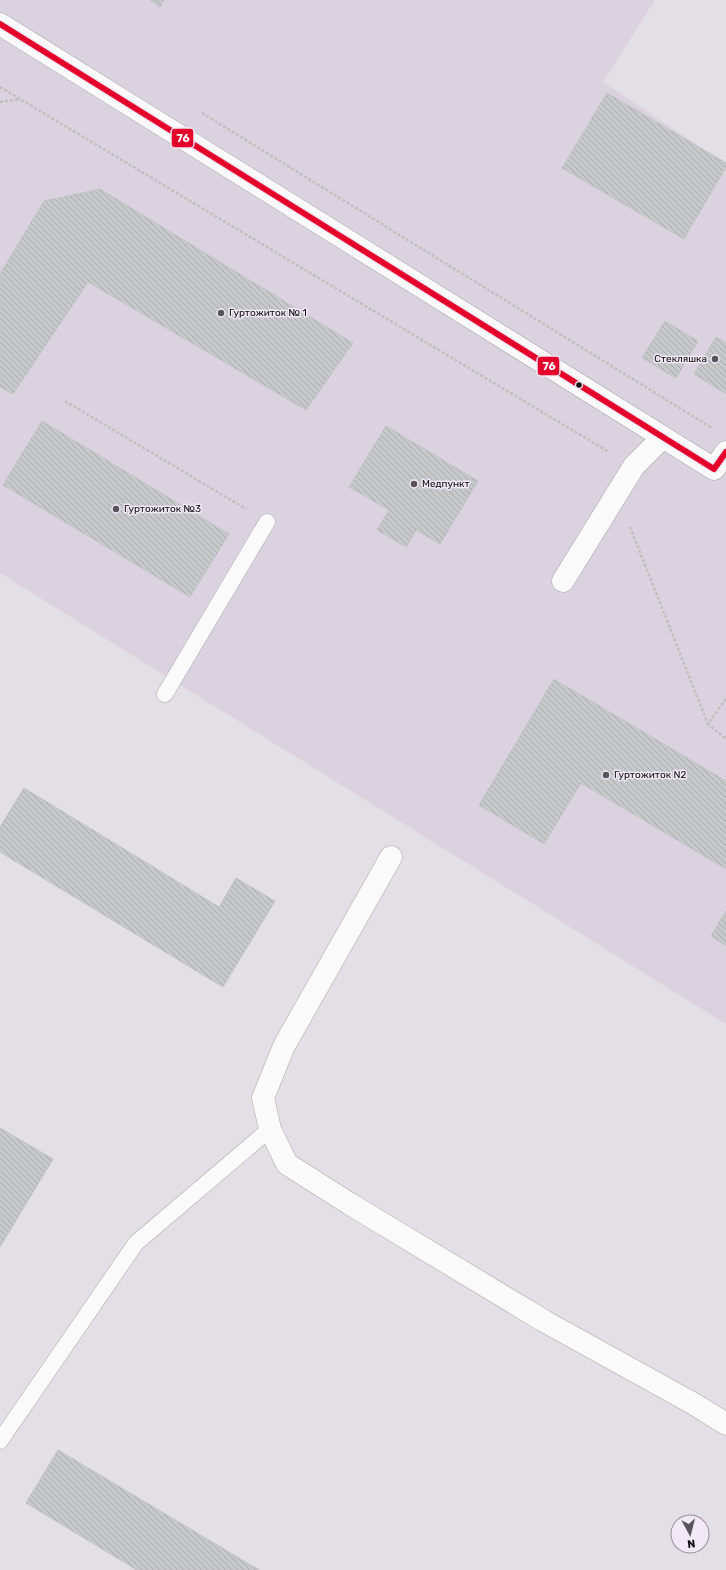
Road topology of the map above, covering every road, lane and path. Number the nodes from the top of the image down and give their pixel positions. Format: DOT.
graph roads {
  1 [pos="0,24"];
  2 [pos="0,87"];
  3 [pos="20,99"];
  4 [pos="0,102"];
  5 [pos="195,109"];
  6 [pos="65,401"];
  7 [pos="712,428"];
  8 [pos="662,438"];
  9 [pos="726,452"];
  10 [pos="634,466"];
  11 [pos="617,494"];
  12 [pos="267,522"];
  13 [pos="563,581"];
  14 [pos="165,694"];
  15 [pos="726,699"];
  16 [pos="708,724"];
  17 [pos="726,739"];
  18 [pos="392,857"];
  19 [pos="270,1129"];
  20 [pos="726,1424"];
  21 [pos="0,1441"];
  1 -- 8 [label="street"];
  2 -- 3 [label="path"];
  3 -- 4 [label="path"];
  3 -- 10 [label="path"];
  5 -- 7 [label="path"];
  6 -- 12 [label="path"];
  8 -- 9 [label="street"];
  8 -- 10 [label="street"];
  10 -- 11 [label="street"];
  11 -- 13 [label="street"];
  11 -- 16 [label="path"];
  12 -- 14 [label="lane"];
  15 -- 16 [label="path"];
  16 -- 17 [label="path"];
  18 -- 19 [label="street"];
  19 -- 20 [label="street"];
  19 -- 21 [label="lane"];
}
